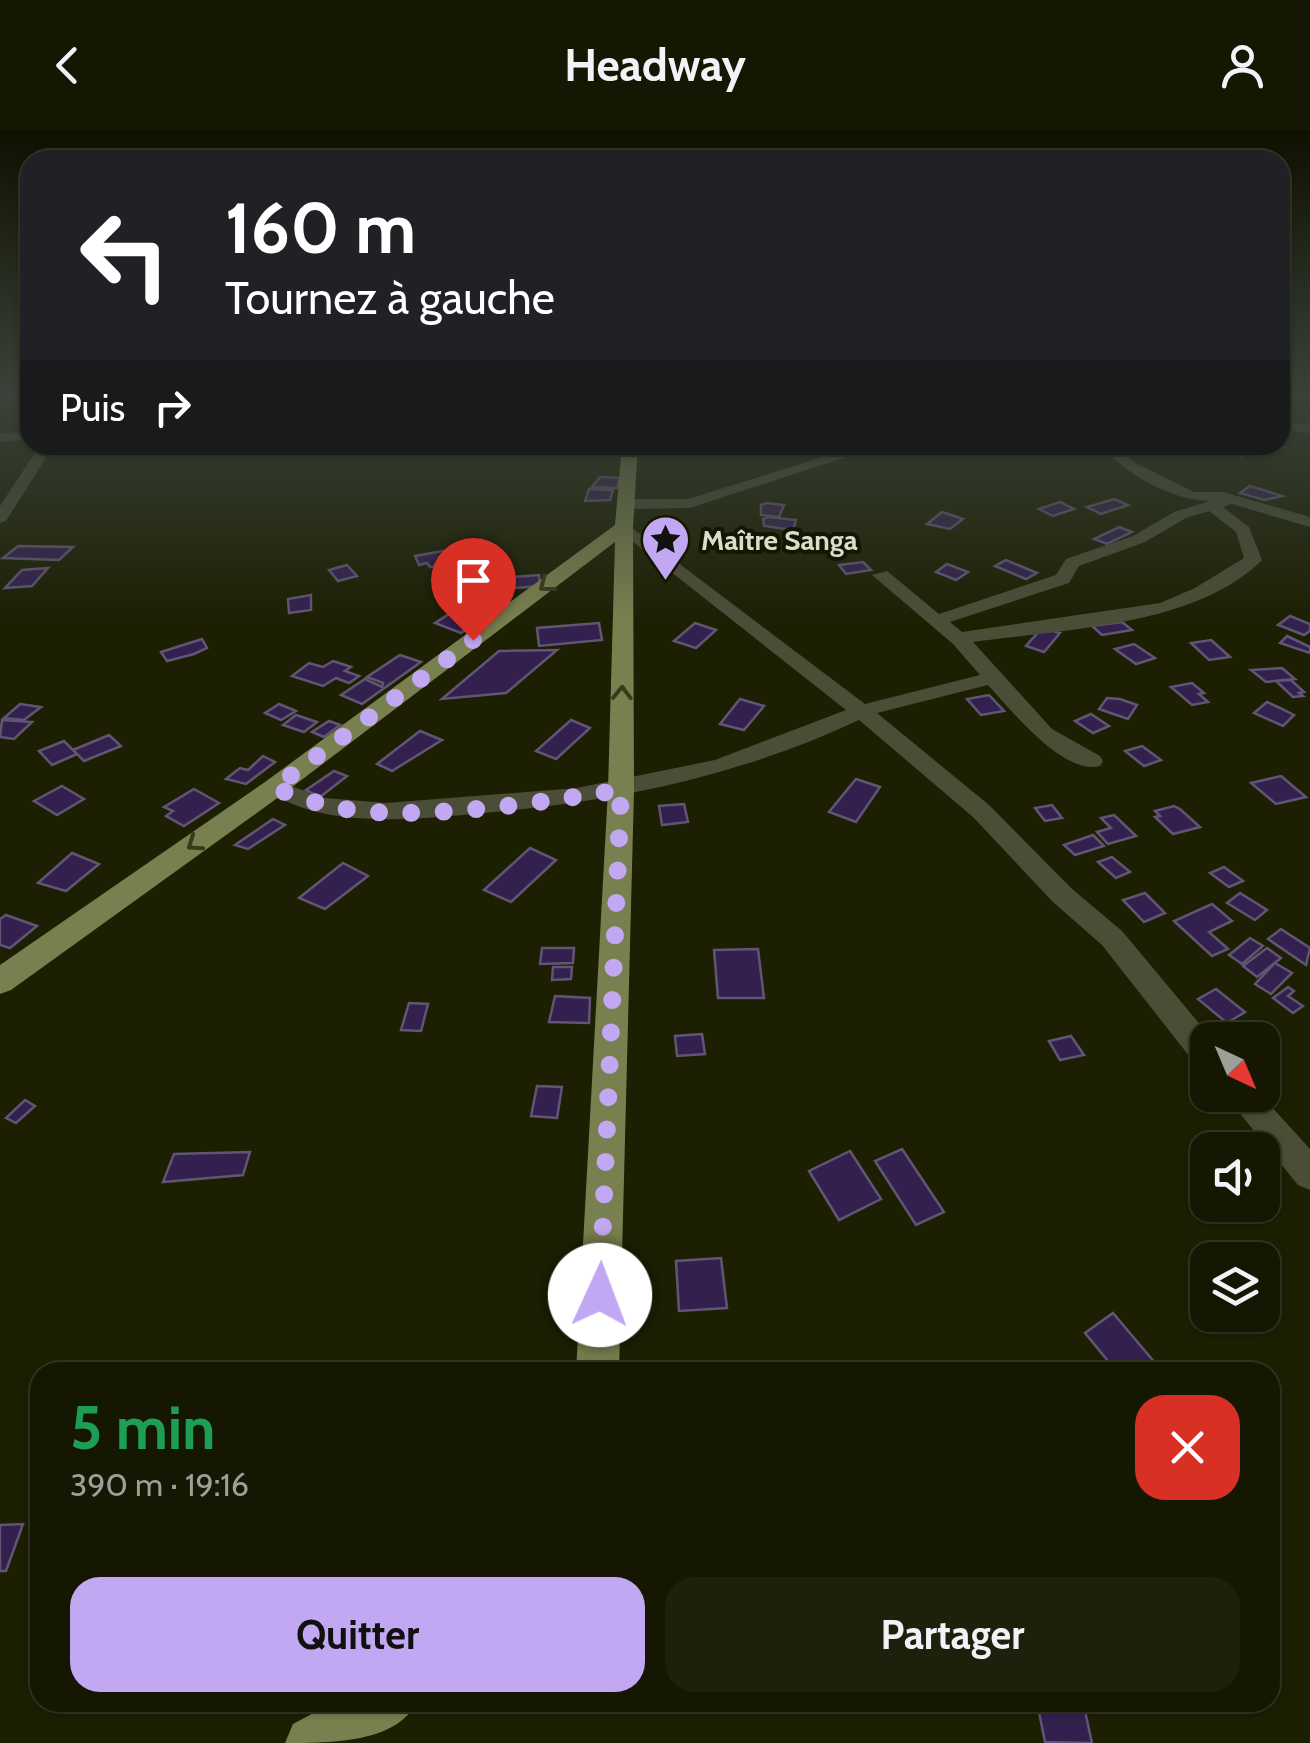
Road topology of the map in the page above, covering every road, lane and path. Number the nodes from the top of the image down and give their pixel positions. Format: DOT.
graph roads {
  1 [pos="29,473"];
  2 [pos="628,473"];
  3 [pos="785,473"];
  4 [pos="1145,473"];
  5 [pos="1222,503"];
  6 [pos="625,516"];
  7 [pos="0,518"];
  8 [pos="1310,522"];
  9 [pos="882,575"];
  10 [pos="935,620"];
  11 [pos="955,639"];
  12 [pos="992,678"];
  13 [pos="861,711"];
  14 [pos="1092,761"];
  15 [pos="274,788"];
  16 [pos="621,790"];
  17 [pos="0,980"];
  18 [pos="1190,1035"];
  19 [pos="1256,1112"];
  20 [pos="1310,1174"];
  21 [pos="597,1362"];
  22 [pos="372,1712"];
  23 [pos="312,1743"];
  1 -- 7 [label="street"];
  2 -- 6 [label="main road"];
  3 -- 6 [label="street"];
  4 -- 5 [label="street"];
  5 -- 8 [label="street"];
  5 -- 10 [label="street"];
  5 -- 11 [label="street"];
  6 -- 13 [label="street"];
  6 -- 15 [label="main road, one-way"];
  16 -- 6 [label="main road, one-way"];
  9 -- 10 [label="street"];
  10 -- 11 [label="street"];
  11 -- 12 [label="street"];
  12 -- 13 [label="street"];
  12 -- 14 [label="street"];
  13 -- 16 [label="street"];
  13 -- 18 [label="street"];
  15 -- 16 [label="street"];
  15 -- 17 [label="main road, one-way"];
  16 -- 21 [label="main road"];
  19 -- 20 [label="street"];
  22 -- 23 [label="main road"];
}
